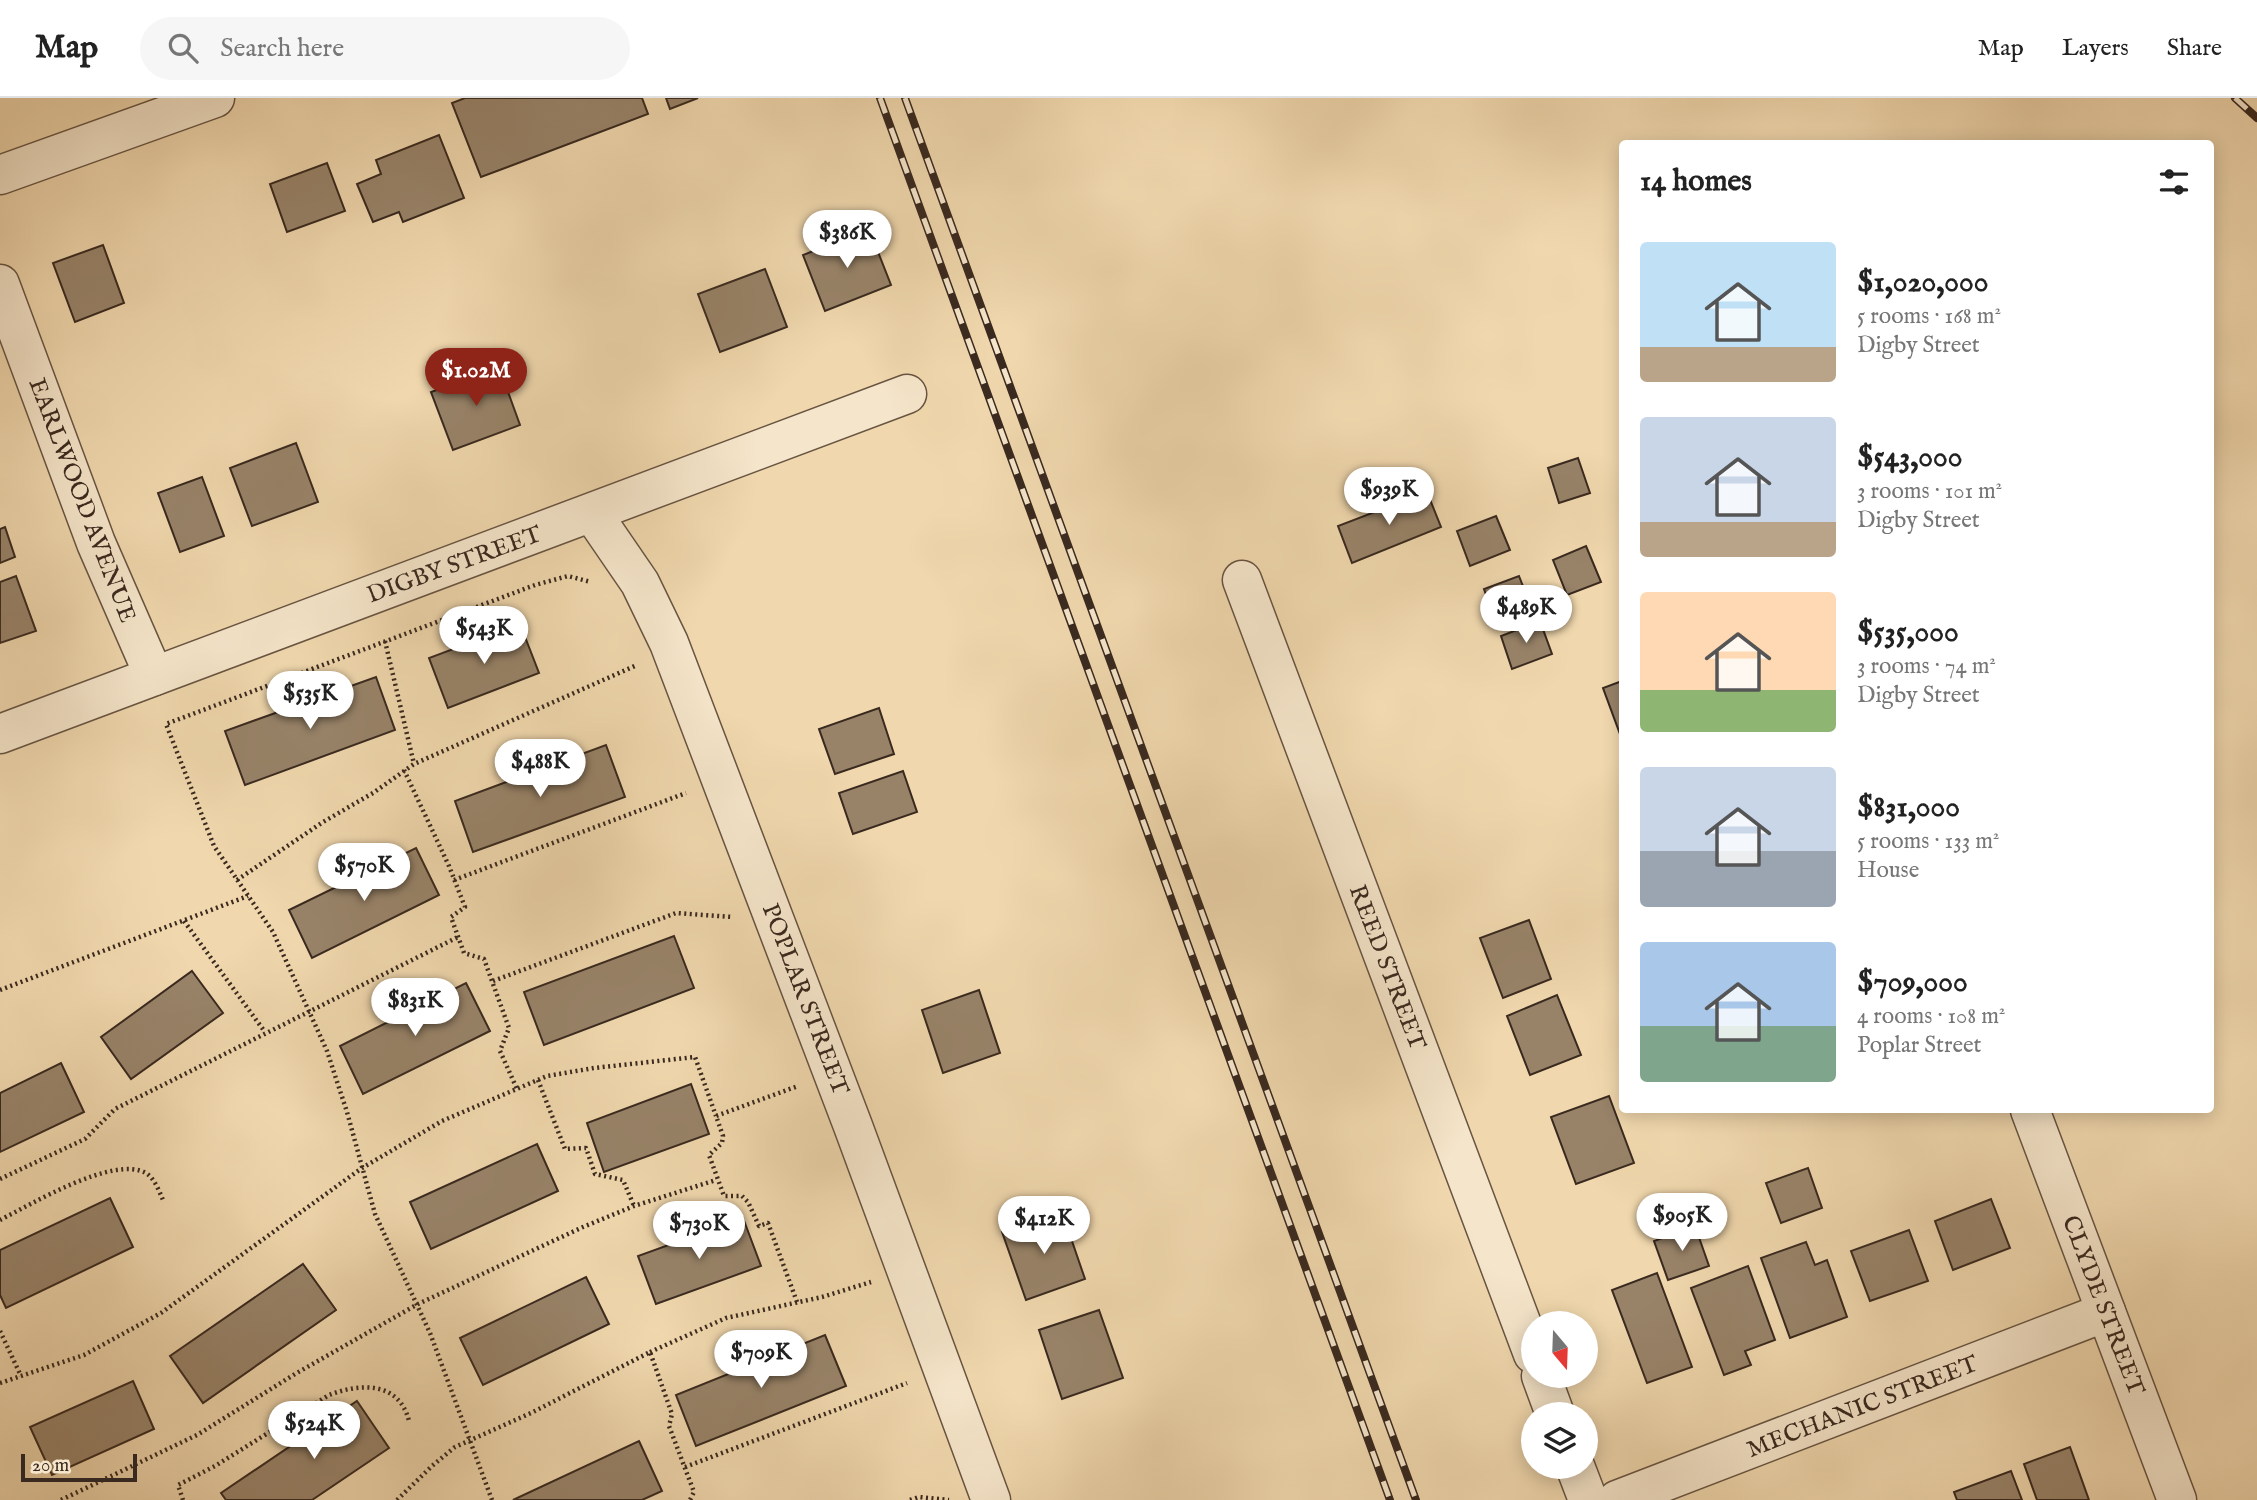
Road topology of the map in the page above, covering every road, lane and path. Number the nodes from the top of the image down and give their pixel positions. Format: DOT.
graph roads {
  1 [pos="215,98"];
  2 [pos="0,175"];
  3 [pos="0,286"];
  4 [pos="907,394"];
  5 [pos="592,513"];
  6 [pos="1242,580"];
  7 [pos="594,583"];
  8 [pos="385,641"];
  9 [pos="641,663"];
  10 [pos="155,676"];
  11 [pos="0,734"];
  12 [pos="414,764"];
  13 [pos="404,770"];
  14 [pos="689,792"];
  15 [pos="237,880"];
  16 [pos="454,880"];
  17 [pos="248,896"];
  18 [pos="731,906"];
  19 [pos="184,921"];
  20 [pos="458,937"];
  21 [pos="493,981"];
  22 [pos="0,990"];
  23 [pos="309,1010"];
  24 [pos="265,1032"];
  25 [pos="794,1073"];
  26 [pos="538,1080"];
  27 [pos="799,1086"];
  28 [pos="517,1089"];
  29 [pos="802,1096"];
  30 [pos="2031,1113"];
  31 [pos="716,1116"];
  32 [pos="362,1168"];
  33 [pos="0,1179"];
  34 [pos="716,1180"];
  35 [pos="163,1200"];
  36 [pos="634,1206"];
  37 [pos="0,1220"];
  38 [pos="867,1269"];
  39 [pos="797,1302"];
  40 [pos="418,1304"];
  41 [pos="2106,1312"];
  42 [pos="1521,1322"];
  43 [pos="0,1331"];
  44 [pos="650,1352"];
  45 [pos="905,1370"];
  46 [pos="21,1376"];
  47 [pos="0,1383"];
  48 [pos="410,1421"];
  49 [pos="471,1441"];
  50 [pos="685,1467"];
  51 [pos="1580,1479"];
  52 [pos="950,1488"];
  53 [pos="61,1500"];
  54 [pos="183,1500"];
  55 [pos="397,1500"];
  56 [pos="492,1500"];
  57 [pos="690,1500"];
  58 [pos="910,1500"];
  59 [pos="952,1500"];
  60 [pos="991,1500"];
  61 [pos="1588,1500"];
  62 [pos="1617,1500"];
  63 [pos="2177,1500"];
  1 -- 2 [label="street"];
  3 -- 10 [label="street, EARLWOOD AVENUE"];
  4 -- 5 [label="street, DIGBY STREET"];
  5 -- 10 [label="street, DIGBY STREET"];
  5 -- 60 [label="street, POPLAR STREET"];
  6 -- 42 [label="street, REED STREET"];
  7 -- 8 [label="path"];
  8 -- 12 [label="path"];
  8 -- 15 [label="path"];
  9 -- 12 [label="path"];
  10 -- 11 [label="street, DIGBY STREET"];
  12 -- 13 [label="path"];
  13 -- 15 [label="path"];
  13 -- 16 [label="path"];
  14 -- 16 [label="path"];
  15 -- 17 [label="path"];
  16 -- 20 [label="path"];
  17 -- 19 [label="path"];
  17 -- 23 [label="path"];
  18 -- 21 [label="path"];
  19 -- 22 [label="path"];
  19 -- 24 [label="path"];
  20 -- 21 [label="path"];
  20 -- 23 [label="path"];
  21 -- 28 [label="path"];
  23 -- 24 [label="path"];
  23 -- 32 [label="path"];
  24 -- 33 [label="path"];
  25 -- 27 [label="path"];
  26 -- 28 [label="path"];
  26 -- 31 [label="path"];
  26 -- 36 [label="path"];
  27 -- 29 [label="path"];
  27 -- 31 [label="path"];
  28 -- 32 [label="path"];
  30 -- 41 [label="street, CLYDE STREET"];
  31 -- 34 [label="path"];
  32 -- 40 [label="path"];
  32 -- 46 [label="path"];
  34 -- 36 [label="path"];
  34 -- 39 [label="path"];
  35 -- 37 [label="path"];
  36 -- 40 [label="path"];
  38 -- 39 [label="path"];
  39 -- 44 [label="path"];
  40 -- 49 [label="path"];
  40 -- 53 [label="path"];
  41 -- 62 [label="street, MECHANIC STREET"];
  41 -- 63 [label="street, CLYDE STREET"];
  43 -- 46 [label="path"];
  44 -- 49 [label="path"];
  44 -- 50 [label="path"];
  45 -- 50 [label="path"];
  46 -- 47 [label="path"];
  48 -- 54 [label="path"];
  49 -- 55 [label="path"];
  49 -- 56 [label="path"];
  50 -- 57 [label="path"];
  51 -- 61 [label="street"];
  52 -- 59 [label="path"];
  58 -- 59 [label="path"];
}
